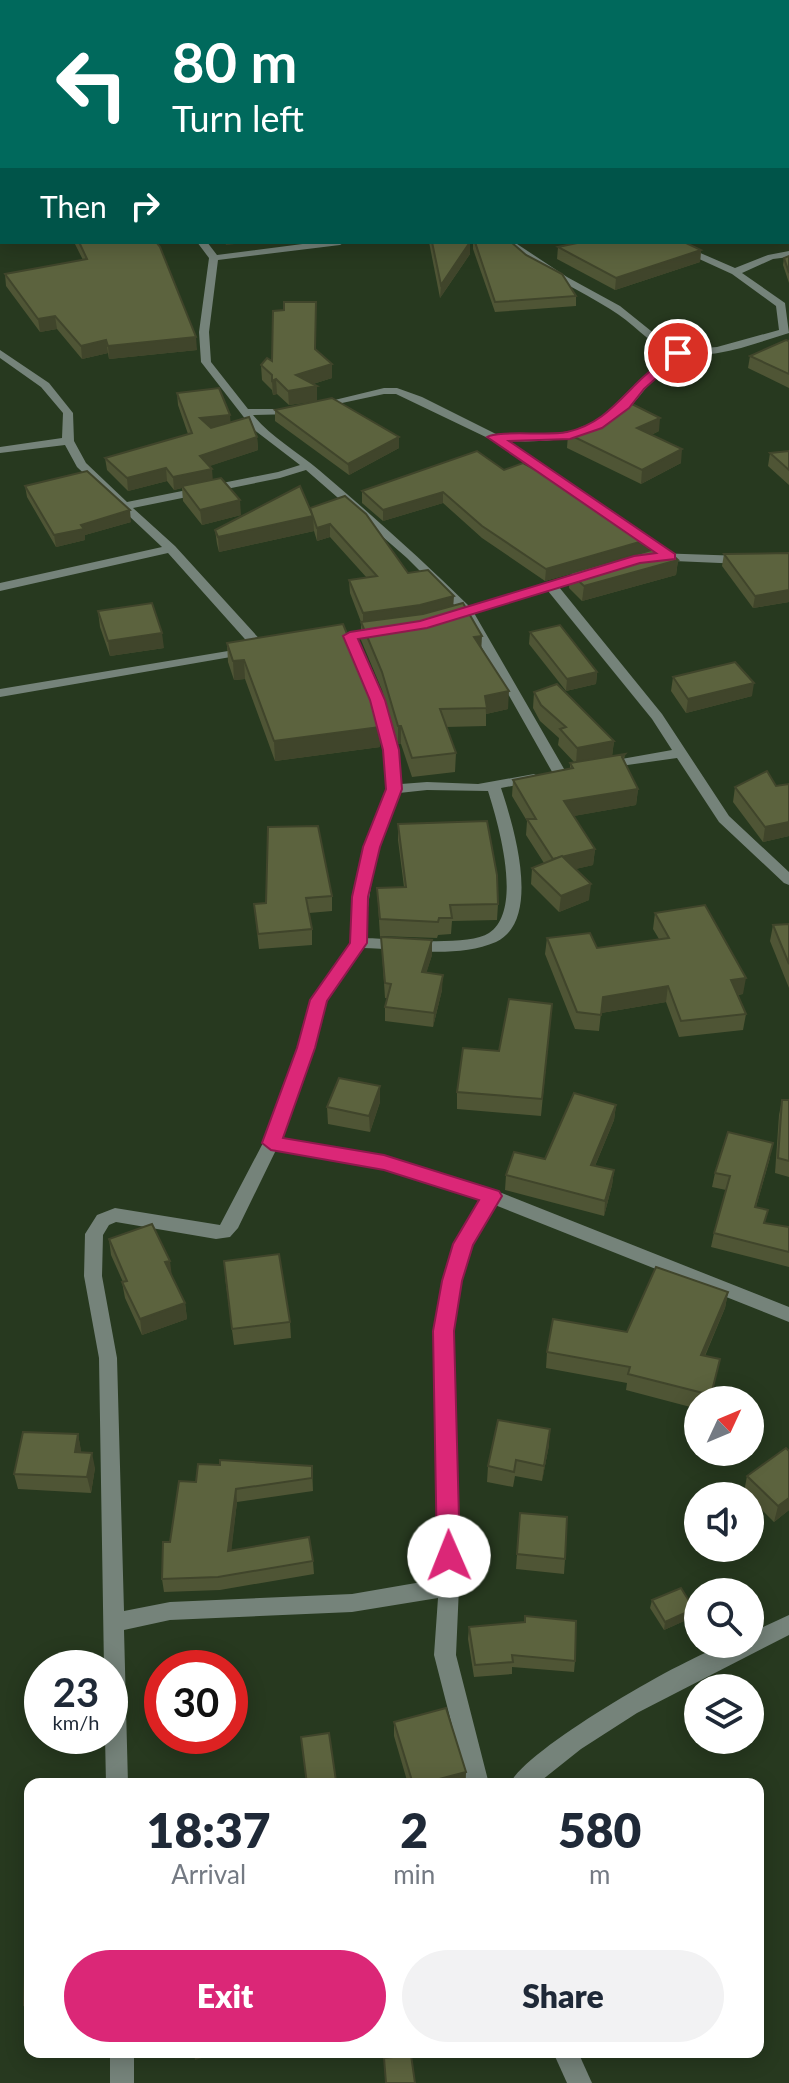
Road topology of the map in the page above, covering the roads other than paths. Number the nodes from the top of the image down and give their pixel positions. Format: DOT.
graph roads {
  1 [pos="204,244"];
  2 [pos="324,244"];
  3 [pos="511,244"];
  4 [pos="672,244"];
  5 [pos="789,254"];
  6 [pos="214,258"];
  7 [pos="735,272"];
  8 [pos="786,330"];
  9 [pos="0,353"];
  10 [pos="678,353"];
  11 [pos="245,412"];
  12 [pos="494,437"];
  13 [pos="68,441"];
  14 [pos="0,450"];
  15 [pos="308,466"];
  16 [pos="124,506"];
  17 [pos="603,509"];
  18 [pos="648,541"];
  19 [pos="171,549"];
  20 [pos="670,556"];
  21 [pos="638,559"];
  22 [pos="760,560"];
  23 [pos="597,572"];
  24 [pos="551,586"];
  25 [pos="0,587"];
  26 [pos="467,611"];
  27 [pos="437,621"];
  28 [pos="350,636"];
  29 [pos="276,646"];
  30 [pos="260,648"];
  31 [pos="0,693"];
  32 [pos="681,753"];
  33 [pos="575,771"];
  34 [pos="493,785"];
  35 [pos="394,789"];
  36 [pos="789,880"];
  37 [pos="358,943"];
  38 [pos="271,1143"];
  39 [pos="492,1196"];
  40 [pos="789,1315"];
  41 [pos="449,1587"];
  42 [pos="114,1622"];
  43 [pos="789,1625"];
  44 [pos="764,1637"];
  45 [pos="720,1658"];
  46 [pos="117,1778"];
  47 [pos="476,1778"];
  48 [pos="528,1778"];
  49 [pos="122,2058"];
  50 [pos="568,2058"];
  51 [pos="122,2083"];
  52 [pos="580,2083"];
  1 -- 6 [label="street"];
  2 -- 6 [label="street"];
  3 -- 10 [label="street"];
  4 -- 7 [label="street"];
  5 -- 7 [label="street"];
  6 -- 11 [label="street"];
  7 -- 8 [label="street"];
  8 -- 10 [label="street"];
  9 -- 13 [label="street"];
  10 -- 12 [label="street"];
  11 -- 12 [label="street"];
  11 -- 15 [label="street"];
  12 -- 17 [label="street"];
  13 -- 14 [label="street"];
  13 -- 16 [label="street"];
  15 -- 16 [label="street"];
  15 -- 26 [label="street"];
  16 -- 19 [label="street"];
  18 -- 20 [label="street"];
  19 -- 25 [label="street"];
  19 -- 30 [label="street"];
  20 -- 21 [label="street"];
  20 -- 22 [label="street"];
  23 -- 24 [label="street"];
  24 -- 26 [label="street"];
  24 -- 32 [label="street"];
  26 -- 27 [label="street"];
  26 -- 33 [label="street"];
  28 -- 35 [label="street"];
  29 -- 30 [label="street"];
  30 -- 31 [label="street"];
  32 -- 33 [label="street"];
  32 -- 36 [label="street"];
  33 -- 34 [label="street"];
  34 -- 35 [label="street"];
  34 -- 37 [label="street"];
  35 -- 37 [label="street"];
  37 -- 38 [label="street"];
  38 -- 39 [label="street"];
  38 -- 42 [label="street"];
  39 -- 40 [label="street"];
  39 -- 41 [label="street"];
  41 -- 42 [label="street"];
  41 -- 47 [label="street"];
  42 -- 46 [label="street"];
  43 -- 44 [label="street"];
  45 -- 48 [label="street"];
  49 -- 51 [label="street"];
  50 -- 52 [label="street"];
}
